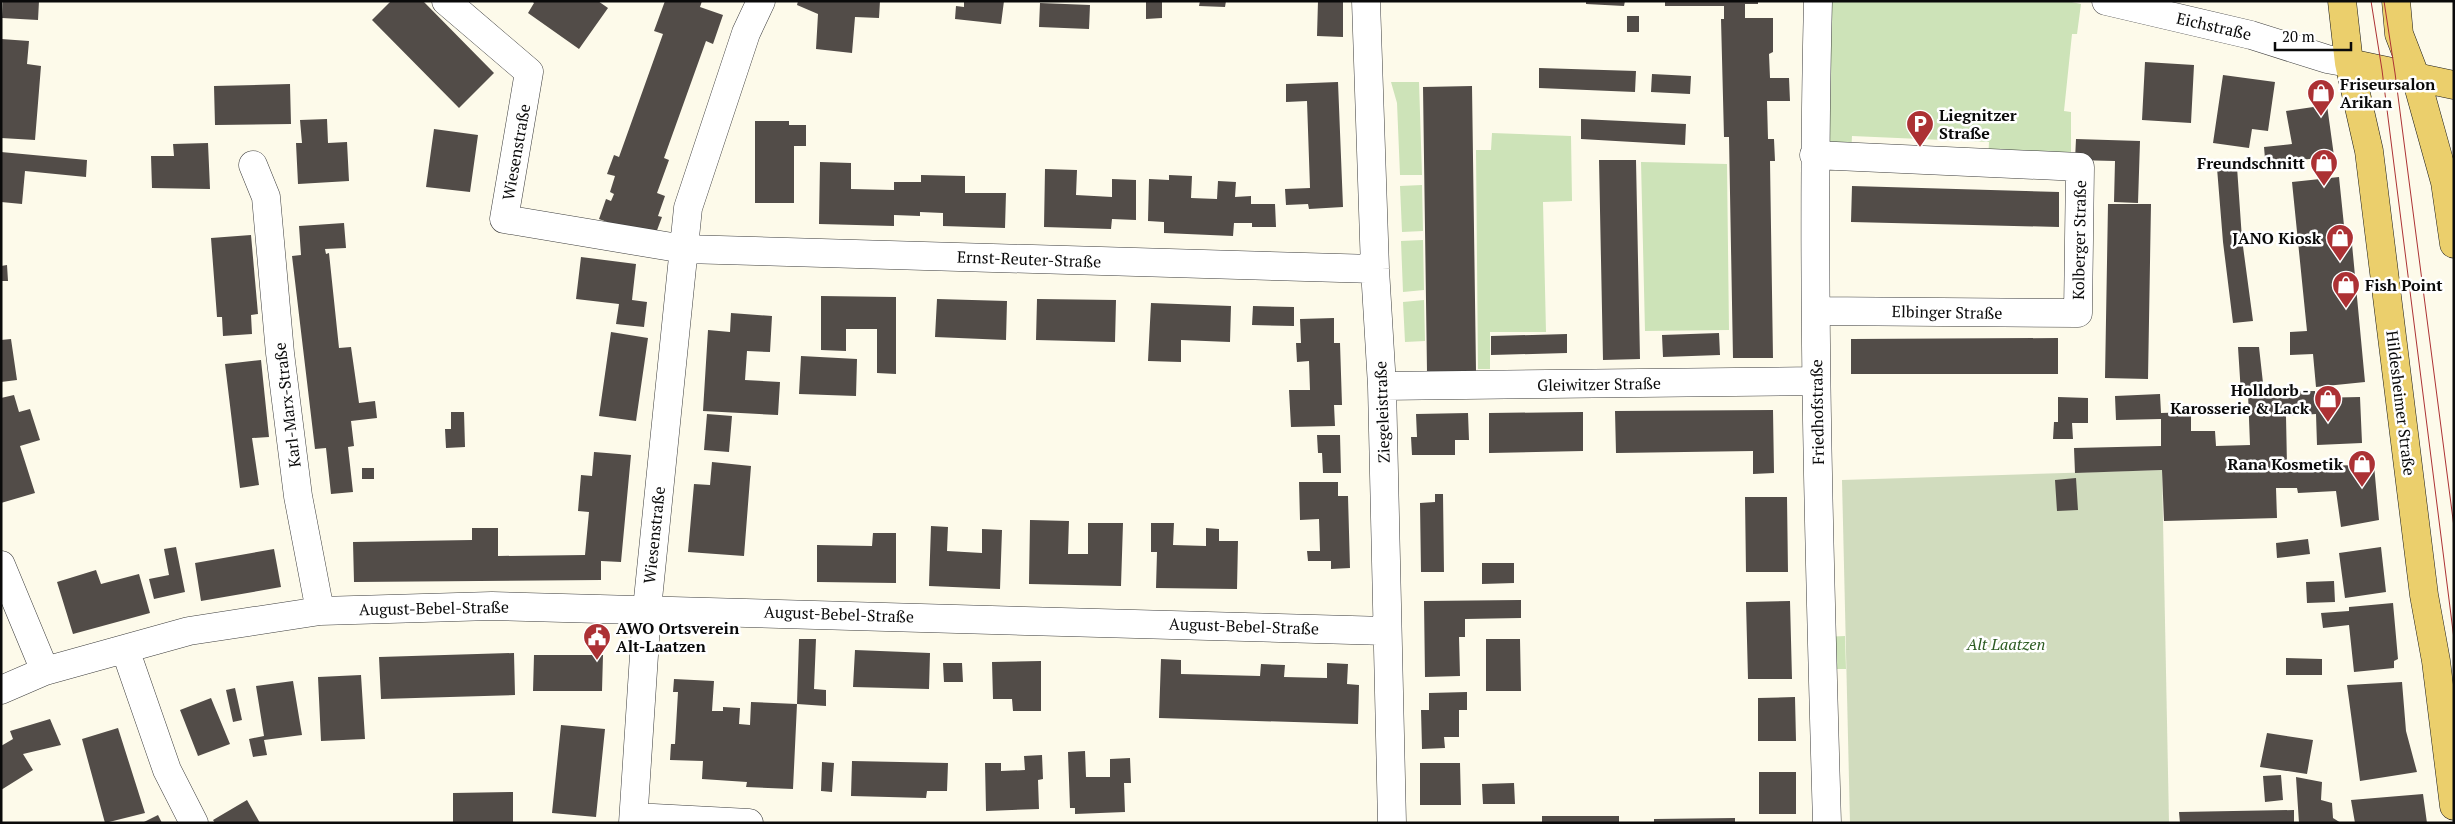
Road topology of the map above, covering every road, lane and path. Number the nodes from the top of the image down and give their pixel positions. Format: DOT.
graph roads {
  1 [pos="446,1"];
  2 [pos="761,1"];
  3 [pos="1366,1"];
  4 [pos="1818,1"];
  5 [pos="2106,1"];
  6 [pos="2342,1"];
  7 [pos="2396,1"];
  8 [pos="2350,63"];
  9 [pos="2416,78"];
  10 [pos="2454,85"];
  11 [pos="2454,132"];
  12 [pos="1814,155"];
  13 [pos="2438,157"];
  14 [pos="253,165"];
  15 [pos="2454,244"];
  16 [pos="684,248"];
  17 [pos="1375,269"];
  18 [pos="1816,311"];
  19 [pos="2078,313"];
  20 [pos="1816,381"];
  21 [pos="1382,386"];
  22 [pos="1,565"];
  23 [pos="647,609"];
  24 [pos="320,611"];
  25 [pos="1387,631"];
  26 [pos="125,649"];
  27 [pos="45,671"];
  28 [pos="1,690"];
  29 [pos="2454,806"];
  30 [pos="633,820"];
  31 [pos="194,823"];
  32 [pos="749,823"];
  33 [pos="1392,823"];
  34 [pos="1826,823"];
  1 -- 16 [label="street, Wiesenstraße"];
  2 -- 16 [label="street, Wiesenstraße"];
  3 -- 17 [label="street, Ziegeleistraße"];
  4 -- 12 [label="street, Friedhofstraße"];
  5 -- 8 [label="street, Eichstraße"];
  6 -- 8 [label="main road, Hildesheimer Straße"];
  7 -- 9 [label="main road"];
  8 -- 9 [label="main road"];
  8 -- 29 [label="main road, Hildesheimer Straße"];
  9 -- 10 [label="main road"];
  9 -- 13 [label="main road"];
  11 -- 13 [label="main road"];
  12 -- 18 [label="street, Friedhofstraße"];
  12 -- 19 [label="street, Kolberger Straße"];
  13 -- 15 [label="main road"];
  14 -- 24 [label="street, Karl-Marx-Straße"];
  16 -- 17 [label="street, Ernst-Reuter-Straße"];
  16 -- 23 [label="street, Wiesenstraße"];
  17 -- 21 [label="street, Ziegeleistraße"];
  18 -- 19 [label="street, Elbinger Straße"];
  18 -- 20 [label="street, Friedhofstraße"];
  20 -- 21 [label="street, Gleiwitzer Straße"];
  20 -- 34 [label="street, Friedhofstraße"];
  21 -- 25 [label="street, Ziegeleistraße"];
  22 -- 27 [label="street"];
  23 -- 24 [label="street, August-Bebel-Straße"];
  23 -- 25 [label="street, August-Bebel-Straße"];
  23 -- 30 [label="street, Wiesenstraße"];
  24 -- 26 [label="street, August-Bebel-Straße"];
  25 -- 33 [label="street, Ziegeleistraße"];
  26 -- 27 [label="street, August-Bebel-Straße"];
  26 -- 31 [label="street"];
  27 -- 28 [label="street, August-Bebel-Straße"];
  30 -- 32 [label="street"];
}
